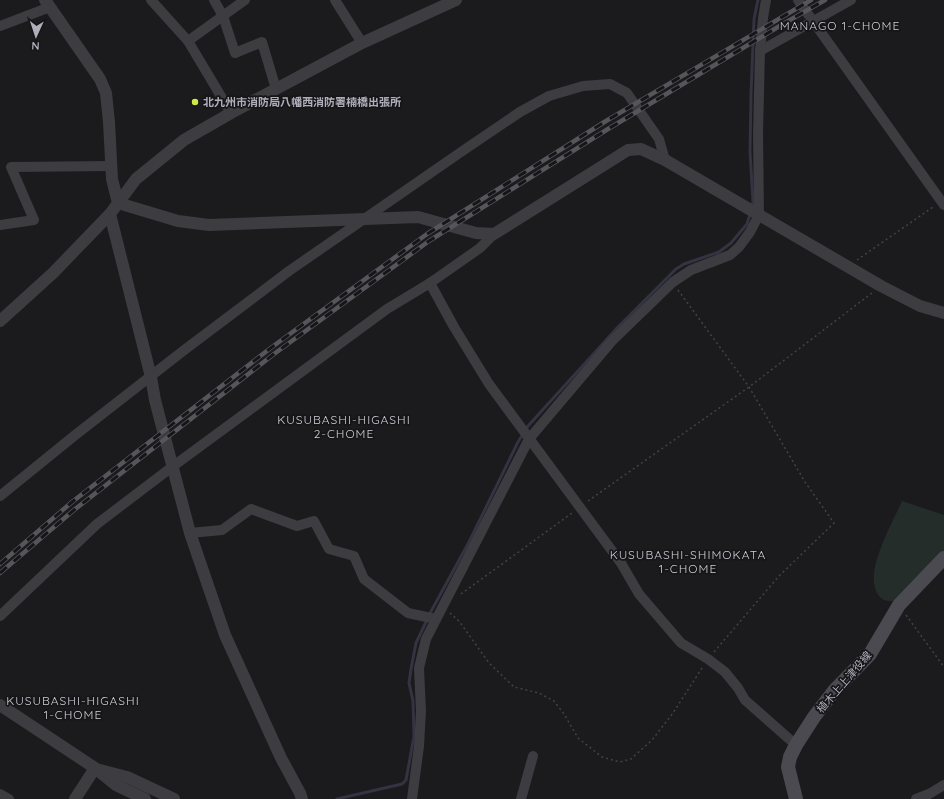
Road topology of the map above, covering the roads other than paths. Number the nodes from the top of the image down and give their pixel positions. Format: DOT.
graph roads {
  1 [pos="151,0"];
  2 [pos="214,0"];
  3 [pos="245,0"];
  4 [pos="335,0"];
  5 [pos="456,0"];
  6 [pos="766,0"];
  7 [pos="798,0"];
  8 [pos="851,0"];
  9 [pos="48,4"];
  10 [pos="223,16"];
  11 [pos="813,21"];
  12 [pos="0,26"];
  13 [pos="188,41"];
  14 [pos="362,43"];
  15 [pos="760,51"];
  16 [pos="276,89"];
  17 [pos="231,113"];
  18 [pos="665,160"];
  19 [pos="112,166"];
  20 [pos="118,203"];
  21 [pos="943,203"];
  22 [pos="110,214"];
  23 [pos="759,215"];
  24 [pos="363,220"];
  25 [pos="0,225"];
  26 [pos="494,234"];
  27 [pos="430,283"];
  28 [pos="944,313"];
  29 [pos="0,321"];
  30 [pos="151,377"];
  31 [pos="528,439"];
  32 [pos="172,466"];
  33 [pos="0,496"];
  34 [pos="190,533"];
  35 [pos="944,558"];
  36 [pos="0,616"];
  37 [pos="436,619"];
  38 [pos="0,705"];
  39 [pos="796,745"];
  40 [pos="533,756"];
  41 [pos="95,768"];
  42 [pos="944,785"];
  43 [pos="0,794"];
  44 [pos="9,799"];
  45 [pos="74,799"];
  46 [pos="145,799"];
  47 [pos="174,799"];
  48 [pos="302,799"];
  49 [pos="412,799"];
  50 [pos="521,799"];
  51 [pos="796,799"];
  52 [pos="916,799"];
  1 -- 13 [label="street"];
  2 -- 10 [label="street"];
  3 -- 10 [label="street"];
  4 -- 14 [label="street"];
  5 -- 14 [label="street"];
  6 -- 15 [label="street"];
  7 -- 11 [label="street"];
  8 -- 11 [label="street"];
  9 -- 12 [label="street"];
  9 -- 19 [label="street"];
  10 -- 13 [label="street"];
  10 -- 16 [label="street"];
  11 -- 15 [label="street"];
  11 -- 21 [label="street"];
  13 -- 17 [label="street"];
  14 -- 16 [label="street"];
  15 -- 23 [label="street"];
  16 -- 17 [label="street"];
  17 -- 20 [label="street"];
  18 -- 23 [label="street"];
  18 -- 24 [label="street"];
  18 -- 26 [label="street"];
  19 -- 20 [label="street"];
  19 -- 25 [label="street"];
  20 -- 22 [label="street"];
  20 -- 24 [label="street"];
  22 -- 29 [label="street"];
  22 -- 30 [label="street"];
  23 -- 28 [label="street"];
  23 -- 31 [label="street"];
  24 -- 26 [label="street"];
  24 -- 30 [label="street"];
  26 -- 27 [label="street"];
  27 -- 31 [label="street"];
  27 -- 32 [label="street"];
  30 -- 32 [label="street"];
  30 -- 33 [label="street"];
  31 -- 37 [label="street"];
  31 -- 39 [label="street"];
  32 -- 34 [label="street"];
  32 -- 36 [label="street"];
  34 -- 37 [label="street"];
  34 -- 48 [label="street"];
  35 -- 39 [label="main road, 植木上上津役線"];
  37 -- 49 [label="street"];
  38 -- 41 [label="street"];
  39 -- 51 [label="main road, 植木上上津役線"];
  40 -- 50 [label="street"];
  41 -- 45 [label="street"];
  41 -- 46 [label="street"];
  41 -- 47 [label="street"];
  42 -- 52 [label="street"];
  43 -- 44 [label="street"];
}
